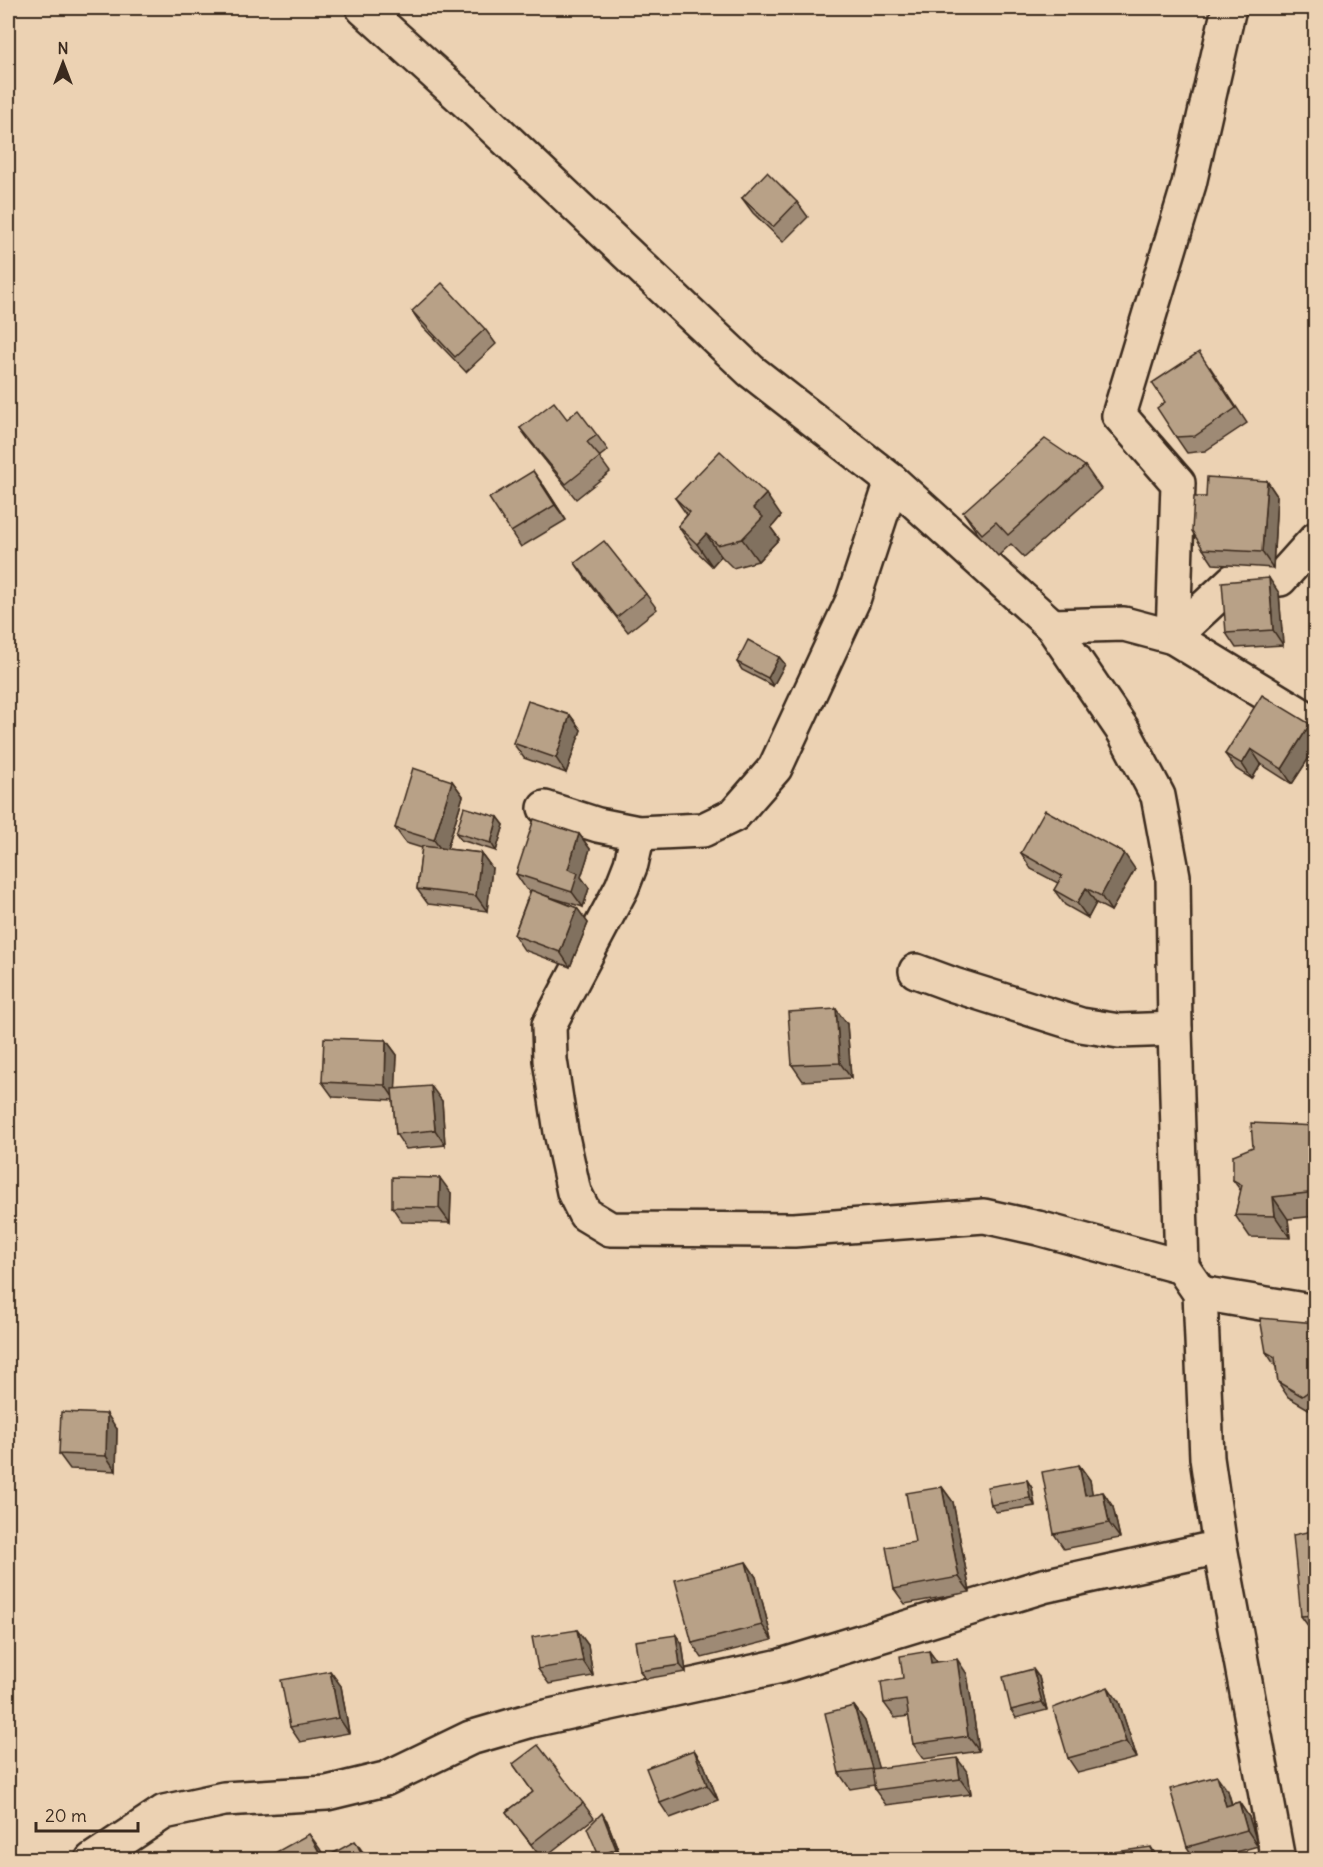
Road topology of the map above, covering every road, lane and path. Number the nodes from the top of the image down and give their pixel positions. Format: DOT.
graph roads {
  1 [pos="363,8"];
  2 [pos="1229,8"];
  3 [pos="892,481"];
  4 [pos="1316,539"];
  5 [pos="1052,626"];
  6 [pos="1173,637"];
  7 [pos="1316,724"];
  8 [pos="545,808"];
  9 [pos="638,833"];
  10 [pos="916,971"];
  11 [pos="1175,1029"];
  12 [pos="1191,1280"];
  13 [pos="1316,1312"];
  14 [pos="1220,1547"];
  15 [pos="92,1860"];
  16 [pos="1278,1860"];
  1 -- 3 [label="street"];
  2 -- 6 [label="street"];
  3 -- 5 [label="street"];
  3 -- 9 [label="street"];
  4 -- 6 [label="street"];
  5 -- 6 [label="street"];
  5 -- 11 [label="street"];
  6 -- 7 [label="street"];
  8 -- 9 [label="street"];
  9 -- 12 [label="street"];
  10 -- 11 [label="street"];
  11 -- 12 [label="street"];
  12 -- 13 [label="street"];
  12 -- 14 [label="street"];
  14 -- 15 [label="street"];
  14 -- 16 [label="street"];
}
